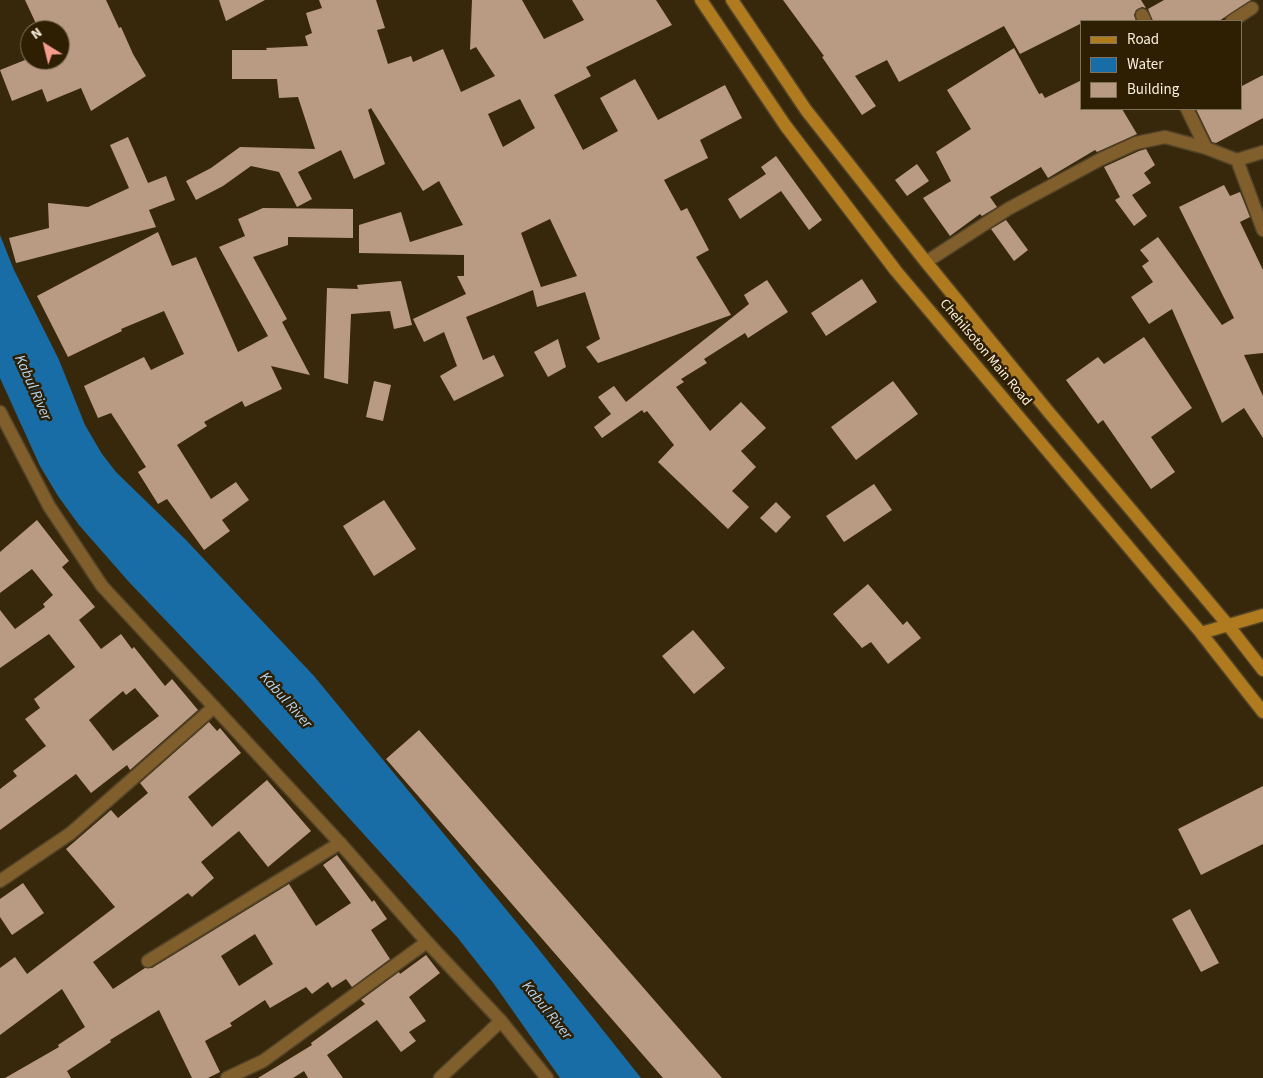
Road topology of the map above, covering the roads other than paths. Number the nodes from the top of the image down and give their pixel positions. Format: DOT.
graph roads {
  1 [pos="701,0"];
  2 [pos="732,0"];
  3 [pos="1252,8"];
  4 [pos="1234,20"];
  5 [pos="1187,110"];
  6 [pos="1206,148"];
  7 [pos="1263,152"];
  8 [pos="1237,160"];
  9 [pos="1263,230"];
  10 [pos="926,262"];
  11 [pos="0,412"];
  12 [pos="1263,615"];
  13 [pos="1228,625"];
  14 [pos="1201,632"];
  15 [pos="1263,670"];
  16 [pos="214,707"];
  17 [pos="1263,712"];
  18 [pos="340,843"];
  19 [pos="0,881"];
  20 [pos="427,942"];
  21 [pos="148,961"];
  22 [pos="501,1021"];
  23 [pos="227,1078"];
  24 [pos="440,1078"];
  25 [pos="547,1078"];
  1 -- 14 [label="main road, Chehilsoton Main Road"];
  2 -- 10 [label="main road, Chehilsoton Main Road"];
  3 -- 4 [label="street"];
  5 -- 6 [label="street"];
  6 -- 8 [label="street"];
  6 -- 10 [label="street"];
  7 -- 8 [label="street"];
  8 -- 9 [label="street"];
  10 -- 13 [label="main road, Chehilsoton Main Road"];
  11 -- 16 [label="street"];
  12 -- 13 [label="main road"];
  13 -- 14 [label="main road"];
  13 -- 15 [label="main road, Chehilsoton Main Road"];
  14 -- 17 [label="main road, Chehilsoton Main Road"];
  16 -- 18 [label="street"];
  16 -- 19 [label="street"];
  18 -- 20 [label="street"];
  18 -- 21 [label="street"];
  20 -- 22 [label="street"];
  20 -- 23 [label="street"];
  22 -- 24 [label="street"];
  22 -- 25 [label="street"];
}
